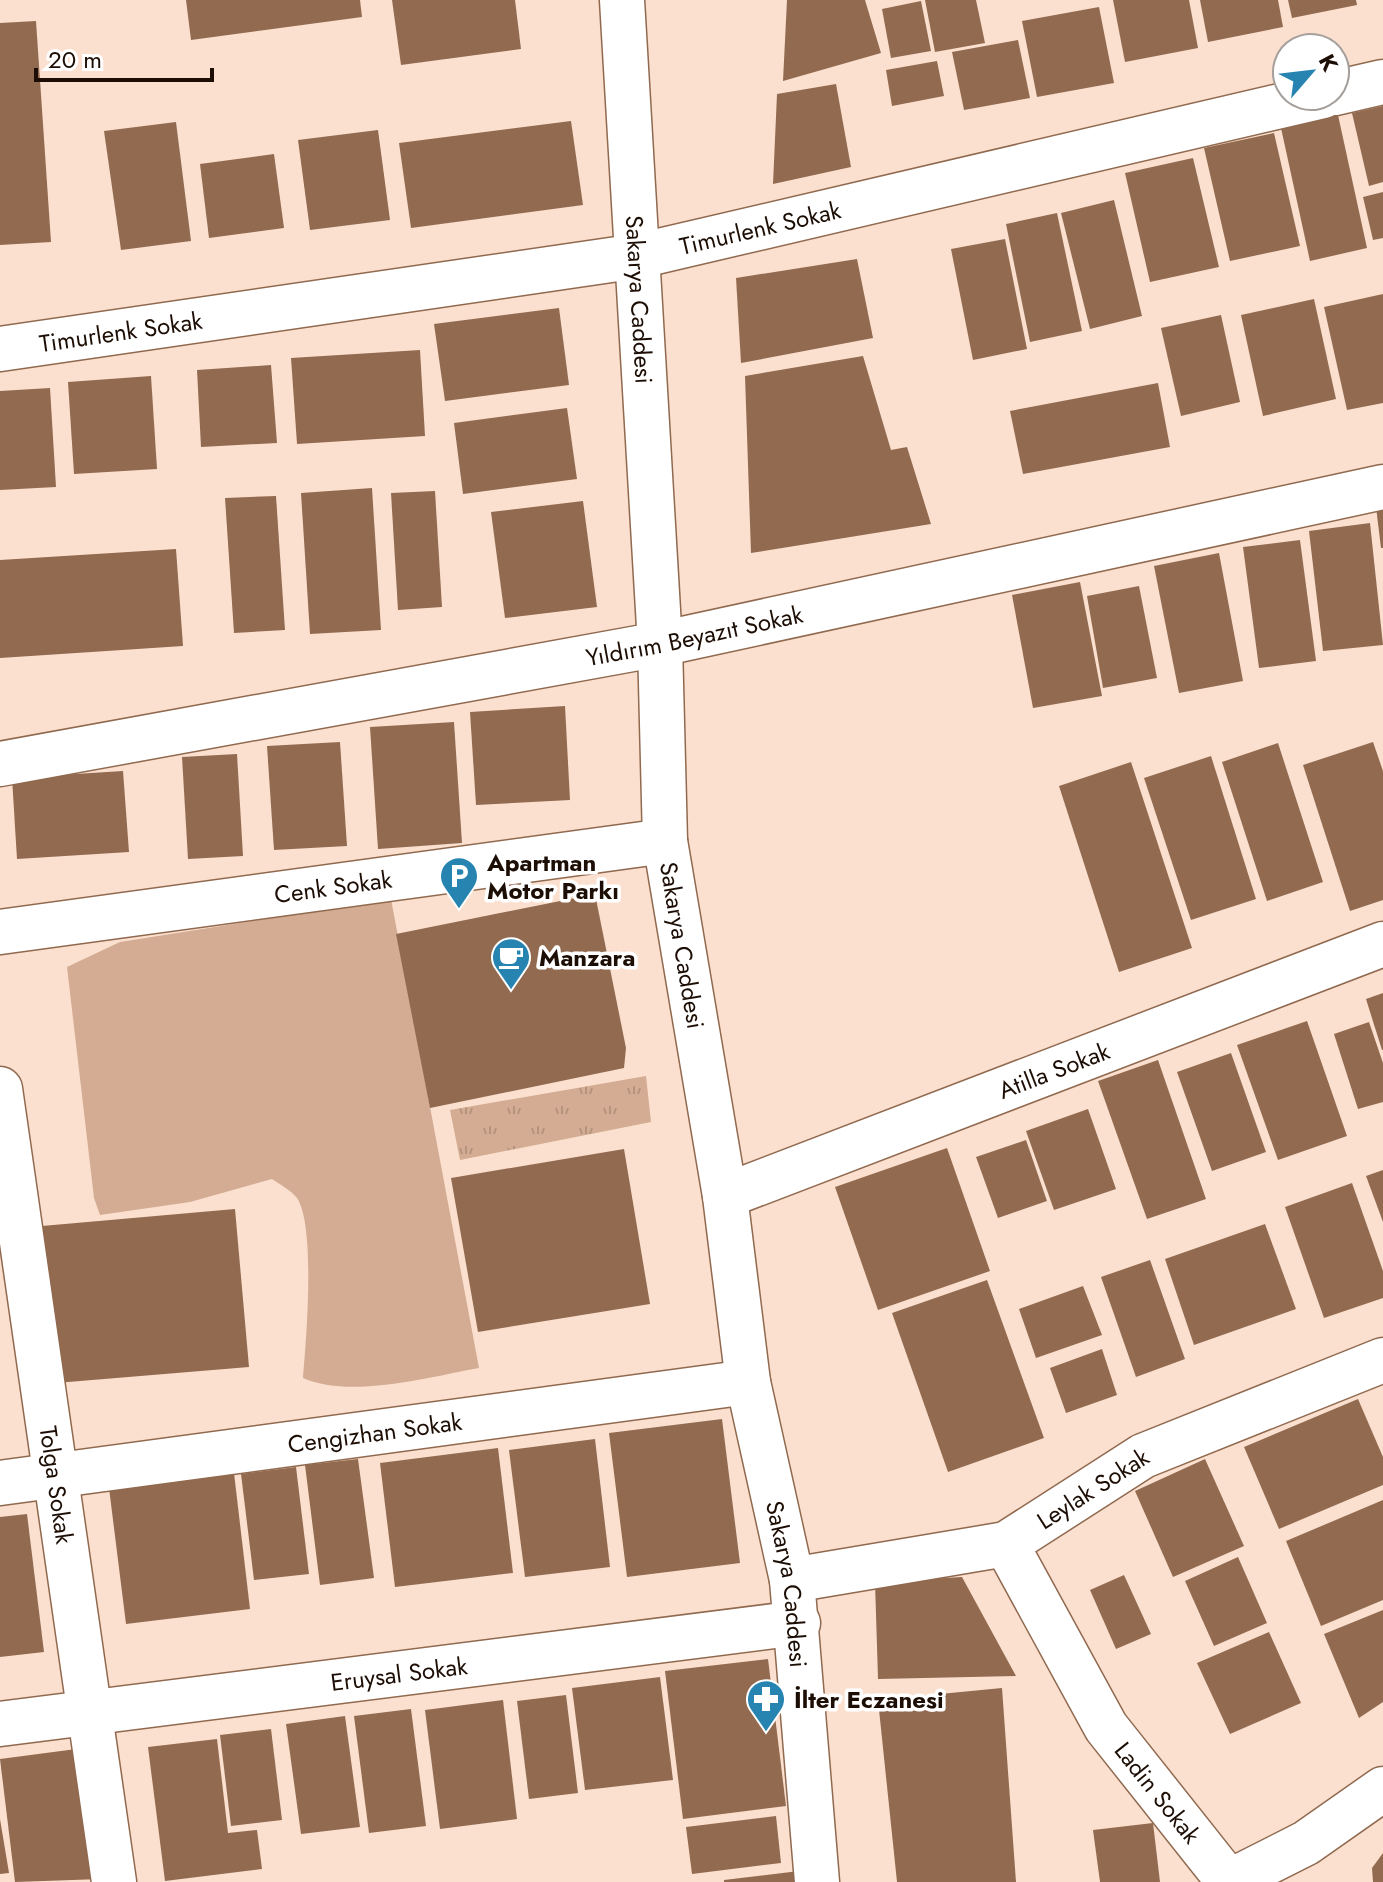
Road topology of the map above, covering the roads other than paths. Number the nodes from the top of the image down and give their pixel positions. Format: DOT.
graph roads {
  1 [pos="622,0"];
  2 [pos="1383,82"];
  3 [pos="1351,89"];
  4 [pos="1271,108"];
  5 [pos="638,256"];
  6 [pos="0,349"];
  7 [pos="1383,487"];
  8 [pos="660,644"];
  9 [pos="0,764"];
  10 [pos="665,841"];
  11 [pos="0,932"];
  12 [pos="1383,944"];
  13 [pos="0,1089"];
  14 [pos="725,1196"];
  15 [pos="1383,1360"];
  16 [pos="748,1382"];
  17 [pos="54,1476"];
  18 [pos="0,1483"];
  19 [pos="1006,1544"];
  20 [pos="792,1580"];
  21 [pos="798,1623"];
  22 [pos="91,1712"];
  23 [pos="0,1724"];
  24 [pos="1383,1789"];
  25 [pos="1308,1863"];
  26 [pos="114,1882"];
  27 [pos="817,1882"];
  1 -- 5 [label="street, Sakarya Caddesi"];
  2 -- 3 [label="street"];
  4 -- 5 [label="street, Timurlenk Sokak"];
  5 -- 6 [label="street, Timurlenk Sokak"];
  5 -- 8 [label="street, Sakarya Caddesi"];
  7 -- 8 [label="street, Yıldırım Beyazıt Sokak"];
  8 -- 9 [label="street, Yıldırım Beyazıt Sokak"];
  8 -- 10 [label="street, Sakarya Caddesi"];
  10 -- 11 [label="street, Cenk Sokak"];
  10 -- 14 [label="street, Sakarya Caddesi"];
  12 -- 14 [label="street, Atilla Sokak"];
  13 -- 17 [label="street, Tolga Sokak"];
  14 -- 16 [label="street, Sakarya Caddesi"];
  15 -- 19 [label="street, Leylak Sokak"];
  16 -- 17 [label="street, Cengizhan Sokak"];
  16 -- 20 [label="street, Sakarya Caddesi"];
  17 -- 18 [label="street, Cengizhan Sokak"];
  17 -- 22 [label="street, Tolga Sokak"];
  19 -- 20 [label="street, Leylak Sokak"];
  19 -- 25 [label="street, Ladin Sokak"];
  20 -- 21 [label="street, Sakarya Caddesi"];
  21 -- 22 [label="street, Eruysal Sokak"];
  21 -- 27 [label="street, Sakarya Caddesi"];
  22 -- 23 [label="street, Eruysal Sokak"];
  22 -- 26 [label="street, Tolga Sokak"];
  24 -- 25 [label="street, Ladin Sokak"];
}
